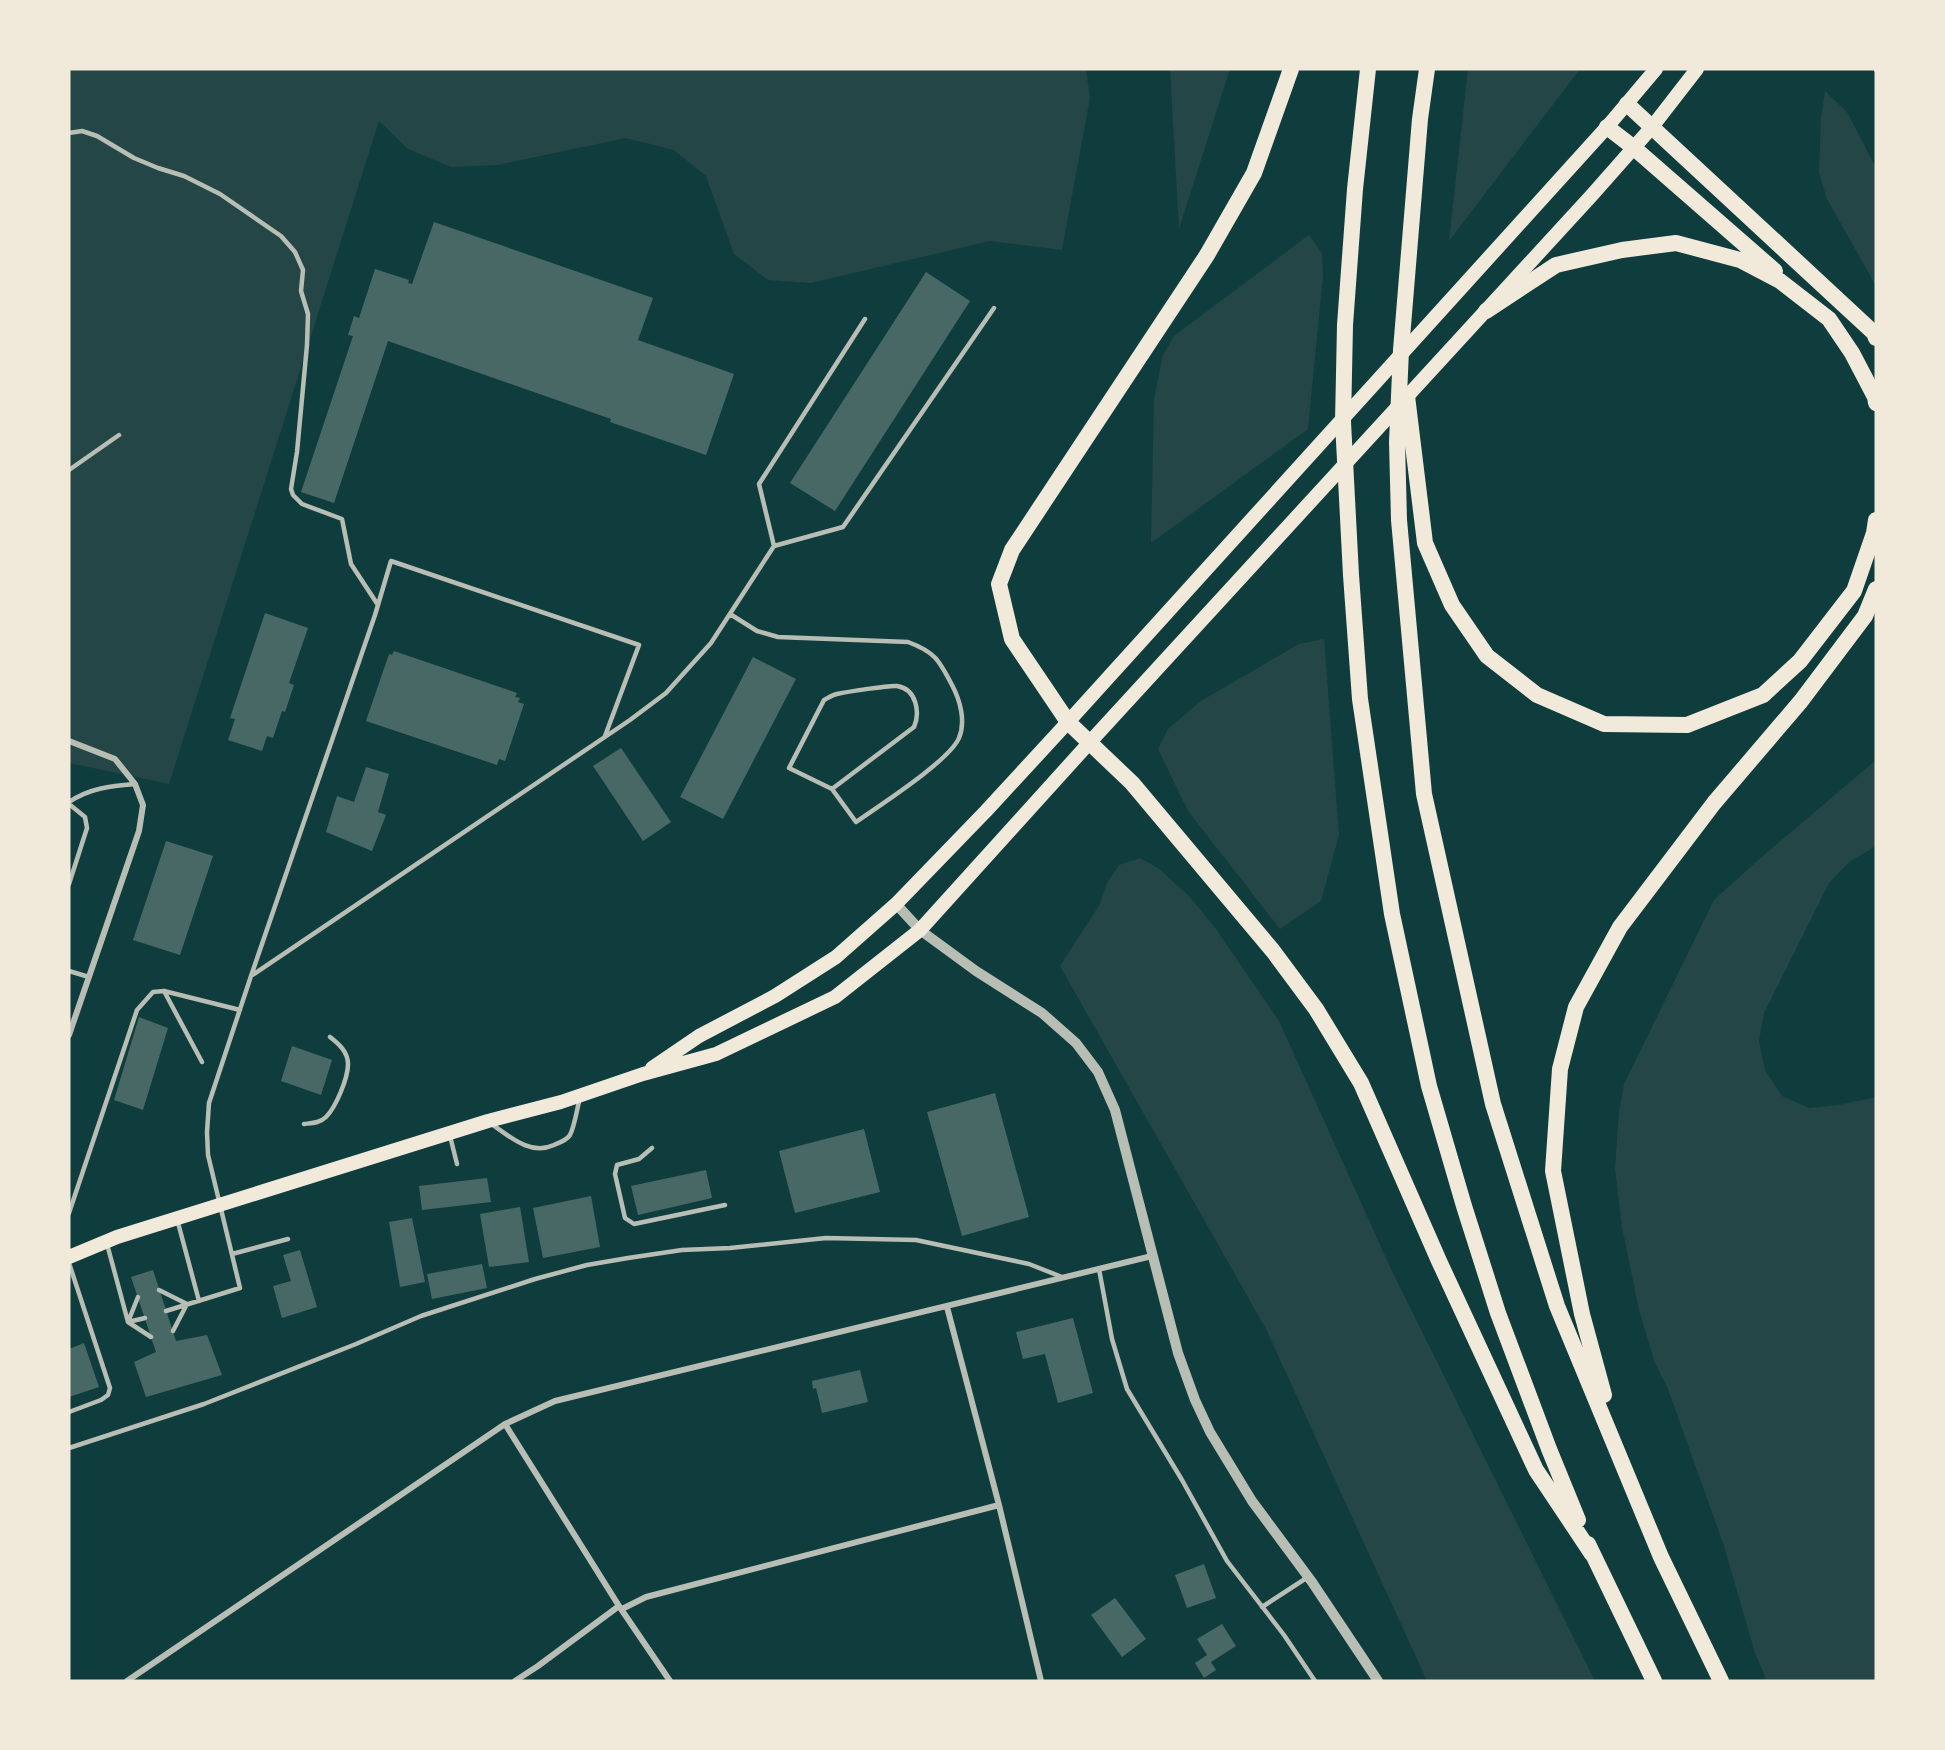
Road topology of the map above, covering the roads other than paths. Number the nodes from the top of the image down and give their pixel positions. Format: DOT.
graph roads {
  1 [pos="1291,69"];
  2 [pos="1368,69"];
  3 [pos="1427,69"];
  4 [pos="1656,69"];
  5 [pos="1697,69"];
  6 [pos="1627,104"];
  7 [pos="1607,127"];
  8 [pos="1652,127"];
  9 [pos="69,133"];
  10 [pos="1633,147"];
  11 [pos="994,308"];
  12 [pos="1486,311"];
  13 [pos="865,319"];
  14 [pos="1830,319"];
  15 [pos="1876,338"];
  16 [pos="1401,350"];
  17 [pos="1876,403"];
  18 [pos="119,435"];
  19 [pos="69,470"];
  20 [pos="1876,519"];
  21 [pos="774,546"];
  22 [pos="1876,590"];
  23 [pos="378,605"];
  24 [pos="730,614"];
  25 [pos="1068,722"];
  26 [pos="604,738"];
  27 [pos="69,741"];
  28 [pos="1090,742"];
  29 [pos="135,784"];
  30 [pos="832,789"];
  31 [pos="69,803"];
  32 [pos="69,884"];
  33 [pos="896,904"];
  34 [pos="920,930"];
  35 [pos="69,971"];
  36 [pos="251,976"];
  37 [pos="89,977"];
  38 [pos="164,991"];
  39 [pos="240,1010"];
  40 [pos="69,1035"];
  41 [pos="330,1037"];
  42 [pos="202,1062"];
  43 [pos="643,1074"];
  44 [pos="580,1095"];
  45 [pos="488,1121"];
  46 [pos="304,1124"];
  47 [pos="449,1134"];
  48 [pos="652,1148"];
  49 [pos="457,1164"];
  50 [pos="725,1205"];
  51 [pos="220,1206"];
  52 [pos="69,1213"];
  53 [pos="177,1219"];
  54 [pos="288,1239"];
  55 [pos="106,1242"];
  56 [pos="232,1254"];
  57 [pos="1152,1256"];
  58 [pos="69,1257"];
  59 [pos="69,1263"];
  60 [pos="1099,1269"];
  61 [pos="1062,1277"];
  62 [pos="159,1290"];
  63 [pos="138,1297"];
  64 [pos="199,1301"];
  65 [pos="187,1304"];
  66 [pos="947,1307"];
  67 [pos="166,1311"];
  68 [pos="145,1317"];
  69 [pos="128,1322"];
  70 [pos="173,1331"];
  71 [pos="151,1337"];
  72 [pos="69,1412"];
  73 [pos="505,1424"];
  74 [pos="69,1448"];
  75 [pos="1622,1463"];
  76 [pos="999,1505"];
  77 [pos="1592,1554"];
  78 [pos="1308,1577"];
  79 [pos="1262,1607"];
  80 [pos="620,1608"];
  81 [pos="127,1681"];
  82 [pos="515,1681"];
  83 [pos="670,1681"];
  84 [pos="1041,1681"];
  85 [pos="1315,1681"];
  86 [pos="1377,1681"];
  87 [pos="1654,1681"];
  88 [pos="1721,1681"];
  1 -- 25 [label="highway"];
  2 -- 77 [label="highway"];
  3 -- 16 [label="highway"];
  4 -- 6 [label="main road"];
  5 -- 8 [label="main road"];
  6 -- 7 [label="main road"];
  6 -- 8 [label="highway"];
  7 -- 10 [label="highway"];
  7 -- 25 [label="main road"];
  8 -- 10 [label="main road"];
  8 -- 15 [label="highway"];
  9 -- 23 [label="lane"];
  10 -- 12 [label="main road"];
  10 -- 14 [label="highway"];
  11 -- 21 [label="lane"];
  12 -- 14 [label="highway"];
  12 -- 28 [label="main road"];
  13 -- 21 [label="lane"];
  14 -- 17 [label="highway"];
  16 -- 20 [label="highway"];
  16 -- 75 [label="highway"];
  18 -- 19 [label="lane"];
  21 -- 24 [label="lane"];
  22 -- 75 [label="highway"];
  23 -- 26 [label="lane"];
  23 -- 36 [label="lane"];
  24 -- 26 [label="lane"];
  24 -- 30 [label="lane"];
  25 -- 28 [label="highway"];
  25 -- 33 [label="main road"];
  26 -- 36 [label="lane"];
  27 -- 29 [label="street"];
  28 -- 34 [label="main road"];
  28 -- 77 [label="highway"];
  29 -- 31 [label="lane"];
  29 -- 37 [label="street"];
  30 -- 30 [label="lane"];
  31 -- 32 [label="lane"];
  33 -- 34 [label="street"];
  33 -- 43 [label="main road"];
  34 -- 43 [label="main road"];
  34 -- 57 [label="street"];
  35 -- 37 [label="lane"];
  36 -- 39 [label="lane"];
  37 -- 40 [label="street"];
  38 -- 39 [label="lane"];
  38 -- 42 [label="lane"];
  38 -- 52 [label="lane"];
  39 -- 51 [label="lane"];
  41 -- 46 [label="lane"];
  43 -- 44 [label="main road"];
  44 -- 45 [label="main road"];
  44 -- 45 [label="lane"];
  45 -- 47 [label="main road"];
  47 -- 49 [label="lane"];
  47 -- 51 [label="main road"];
  48 -- 50 [label="lane"];
  51 -- 53 [label="main road"];
  51 -- 56 [label="lane"];
  53 -- 55 [label="main road"];
  53 -- 64 [label="lane"];
  54 -- 56 [label="lane"];
  55 -- 58 [label="main road"];
  55 -- 69 [label="lane"];
  56 -- 64 [label="lane"];
  57 -- 60 [label="street"];
  57 -- 78 [label="street"];
  59 -- 72 [label="lane"];
  60 -- 61 [label="street"];
  60 -- 79 [label="lane"];
  61 -- 66 [label="street"];
  61 -- 74 [label="lane"];
  62 -- 65 [label="lane"];
  63 -- 69 [label="lane"];
  64 -- 65 [label="lane"];
  65 -- 67 [label="lane"];
  65 -- 70 [label="lane"];
  66 -- 73 [label="street"];
  66 -- 76 [label="street"];
  68 -- 69 [label="lane"];
  69 -- 71 [label="lane"];
  73 -- 80 [label="street"];
  73 -- 81 [label="street"];
  75 -- 88 [label="highway"];
  76 -- 80 [label="street"];
  76 -- 84 [label="street"];
  77 -- 87 [label="highway"];
  78 -- 79 [label="lane"];
  78 -- 86 [label="street"];
  79 -- 85 [label="lane"];
  80 -- 82 [label="street"];
  80 -- 83 [label="street"];
}
